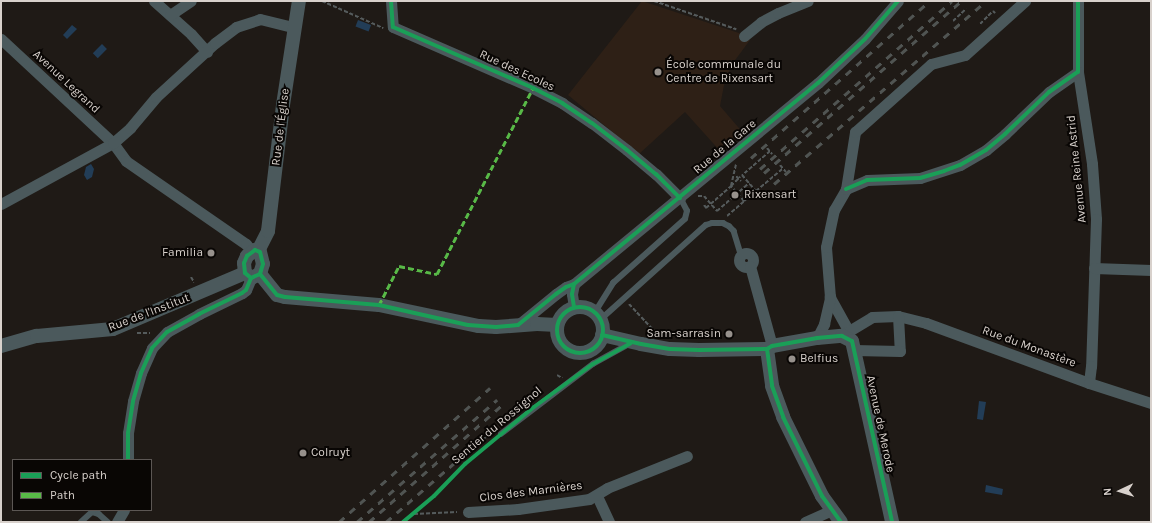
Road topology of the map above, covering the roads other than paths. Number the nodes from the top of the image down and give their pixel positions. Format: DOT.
graph roads {
  1 [pos="154,1"];
  2 [pos="192,1"];
  3 [pos="299,1"];
  4 [pos="391,1"];
  5 [pos="808,1"];
  6 [pos="898,1"];
  7 [pos="1025,1"];
  8 [pos="1078,1"];
  9 [pos="170,15"];
  10 [pos="295,28"];
  11 [pos="746,35"];
  12 [pos="1,40"];
  13 [pos="207,52"];
  14 [pos="1078,72"];
  15 [pos="113,143"];
  16 [pos="846,189"];
  17 [pos="680,198"];
  18 [pos="1,204"];
  19 [pos="255,251"];
  20 [pos="741,254"];
  21 [pos="1094,268"];
  22 [pos="1151,270"];
  23 [pos="252,275"];
  24 [pos="574,284"];
  25 [pos="830,297"];
  26 [pos="574,308"];
  27 [pos="597,316"];
  28 [pos="898,316"];
  29 [pos="518,325"];
  30 [pos="557,325"];
  31 [pos="845,333"];
  32 [pos="602,335"];
  33 [pos="817,338"];
  34 [pos="631,342"];
  35 [pos="1,346"];
  36 [pos="769,348"];
  37 [pos="854,350"];
  38 [pos="1089,383"];
  39 [pos="1151,404"];
  40 [pos="501,434"];
  41 [pos="687,456"];
  42 [pos="128,459"];
  43 [pos="596,496"];
  44 [pos="832,510"];
  45 [pos="123,511"];
  46 [pos="468,512"];
  47 [pos="81,522"];
  48 [pos="108,522"];
  49 [pos="116,522"];
  50 [pos="609,522"];
  51 [pos="805,522"];
  52 [pos="841,522"];
  53 [pos="892,522"];
  1 -- 9 [label="street"];
  2 -- 9 [label="street"];
  3 -- 10 [label="street, Rue de l'Église"];
  4 -- 17 [label="street, Rue des Ecoles"];
  5 -- 11 [label="street"];
  6 -- 17 [label="street, Rue de la Gare"];
  7 -- 16 [label="street"];
  8 -- 14 [label="street, Avenue Reine Astrid"];
  9 -- 13 [label="street"];
  10 -- 13 [label="street"];
  10 -- 19 [label="street, Rue de l'Église"];
  12 -- 15 [label="street, Avenue Legrand"];
  13 -- 15 [label="street"];
  14 -- 16 [label="street"];
  14 -- 21 [label="street, Avenue Reine Astrid"];
  15 -- 18 [label="street"];
  15 -- 19 [label="street, Avenue Legrand"];
  16 -- 25 [label="street"];
  17 -- 24 [label="street, Rue de la Gare"];
  17 -- 27 [label="lane"];
  19 -- 23 [label="street, Rue de l'Église"];
  20 -- 27 [label="lane"];
  20 -- 36 [label="street"];
  21 -- 22 [label="street"];
  21 -- 38 [label="street, Avenue Reine Astrid"];
  23 -- 29 [label="street"];
  23 -- 35 [label="street, Rue de l'Institut"];
  23 -- 42 [label="street"];
  24 -- 26 [label="street"];
  24 -- 29 [label="street, Rue de la Gare"];
  25 -- 31 [label="street"];
  25 -- 33 [label="street"];
  26 -- 27 [label="street"];
  26 -- 30 [label="street"];
  27 -- 32 [label="street"];
  28 -- 31 [label="street, Rue du Monastère"];
  28 -- 37 [label="street"];
  28 -- 38 [label="street, Rue du Monastère"];
  29 -- 30 [label="street"];
  30 -- 32 [label="street"];
  31 -- 33 [label="street"];
  31 -- 37 [label="street, Avenue de Merode"];
  32 -- 34 [label="street"];
  33 -- 36 [label="street"];
  34 -- 36 [label="street"];
  34 -- 40 [label="lane, Sentier du Rossignol"];
  36 -- 44 [label="street"];
  37 -- 53 [label="street, Avenue de Merode"];
  38 -- 39 [label="street, Rue du Monastère"];
  41 -- 43 [label="street, Clos des Marnières"];
  43 -- 46 [label="street, Clos des Marnières"];
  43 -- 50 [label="street, Clos des Marnières"];
  44 -- 51 [label="street"];
  44 -- 52 [label="street"];
  45 -- 49 [label="street"];
  47 -- 48 [label="lane"];
}
